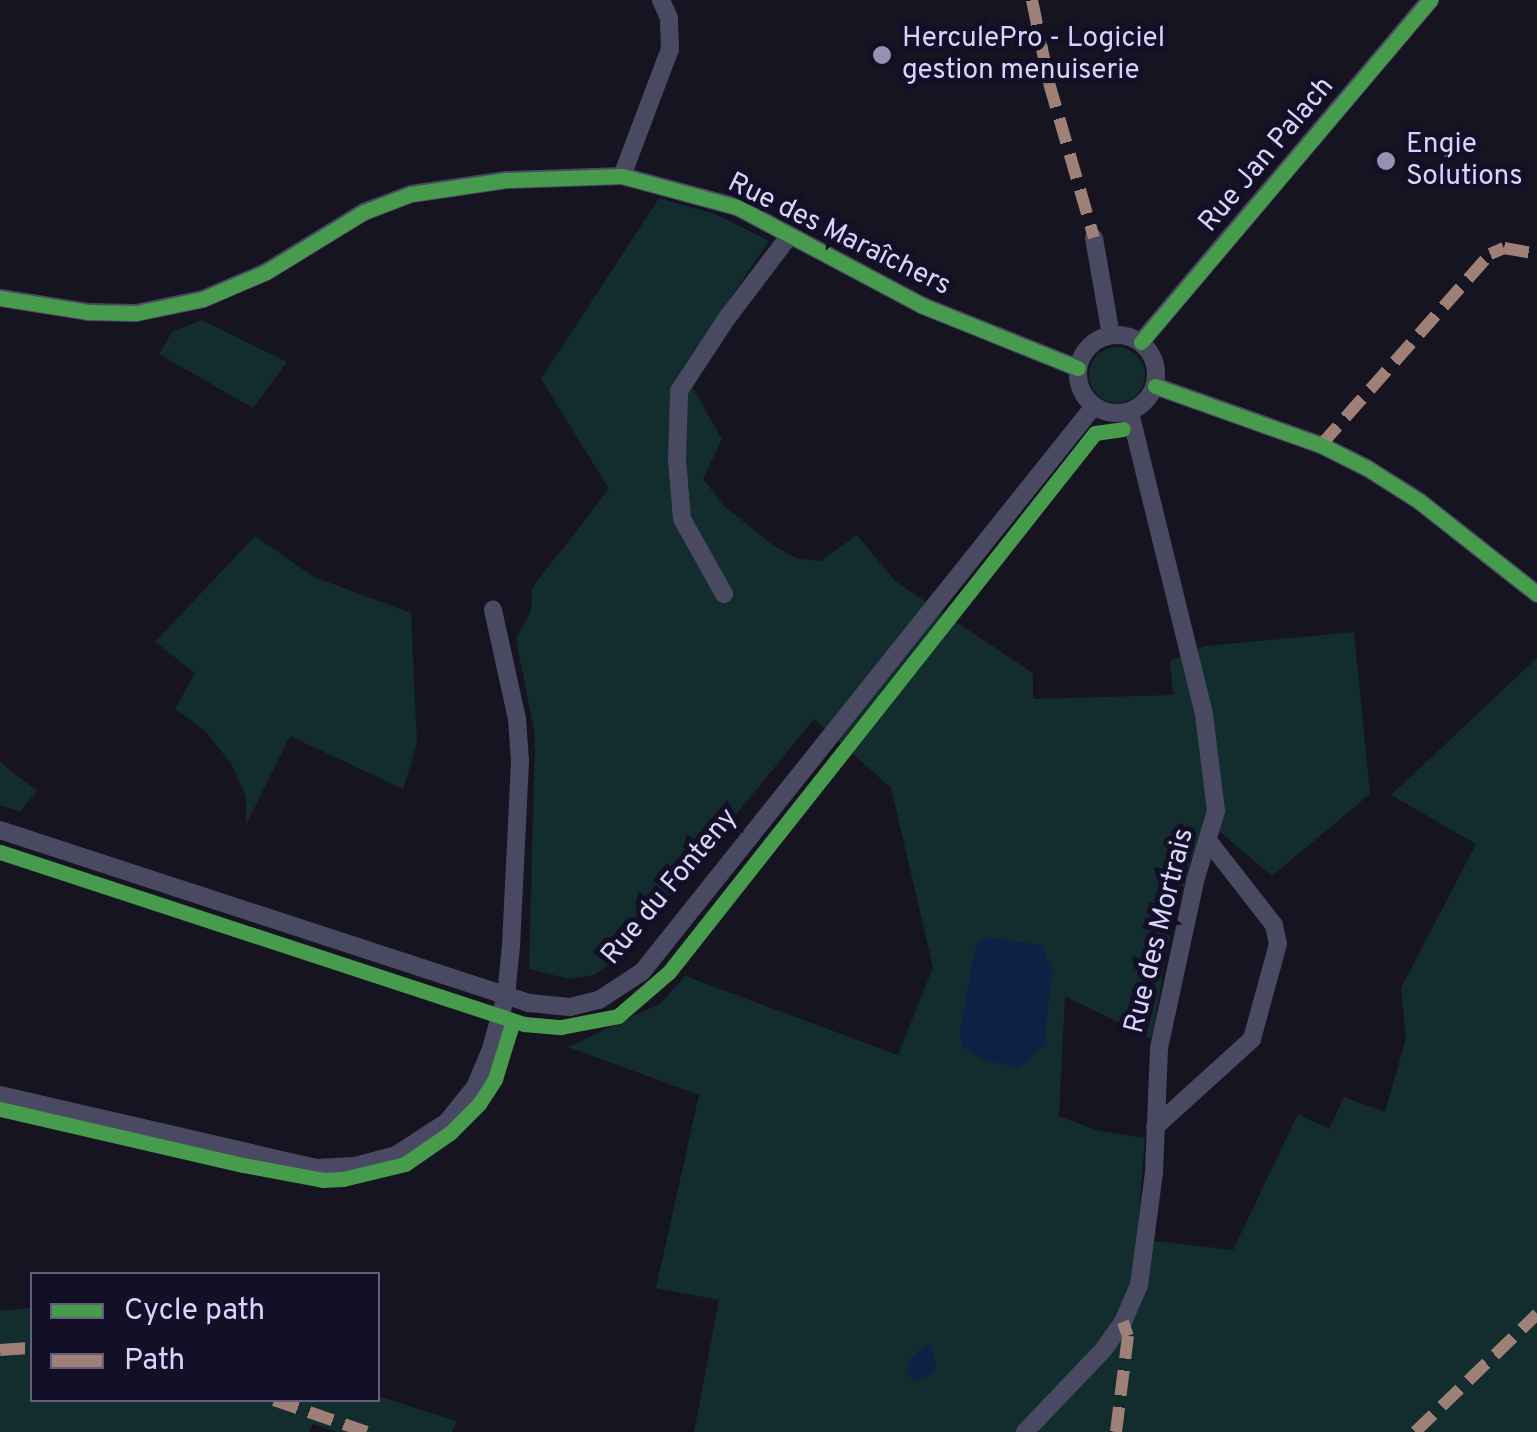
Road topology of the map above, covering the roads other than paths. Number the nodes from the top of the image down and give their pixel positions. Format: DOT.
graph roads {
  1 [pos="661,0"];
  2 [pos="1430,0"];
  3 [pos="622,176"];
  4 [pos="790,236"];
  5 [pos="1094,238"];
  6 [pos="0,298"];
  7 [pos="1111,336"];
  8 [pos="1142,342"];
  9 [pos="1078,368"];
  10 [pos="1154,386"];
  11 [pos="1094,406"];
  12 [pos="1130,412"];
  13 [pos="724,594"];
  14 [pos="1537,594"];
  15 [pos="492,610"];
  16 [pos="0,830"];
  17 [pos="1210,843"];
  18 [pos="506,996"];
  19 [pos="0,1096"];
  20 [pos="1156,1127"];
  21 [pos="1025,1432"];
  1 -- 3 [label="street"];
  2 -- 8 [label="street, Rue Jan Palach"];
  3 -- 4 [label="street, Rue des Maraîchers"];
  3 -- 6 [label="street, Rue des Maraîchers"];
  4 -- 9 [label="street, Rue des Maraîchers"];
  4 -- 13 [label="street"];
  5 -- 7 [label="street"];
  7 -- 8 [label="street"];
  7 -- 9 [label="street"];
  8 -- 10 [label="street"];
  9 -- 11 [label="street"];
  10 -- 12 [label="street"];
  10 -- 14 [label="street"];
  11 -- 12 [label="street"];
  11 -- 18 [label="street, Rue du Fonteny"];
  12 -- 17 [label="street, Rue des Mortrais"];
  15 -- 18 [label="street"];
  16 -- 18 [label="street, Rue du Fonteny"];
  17 -- 20 [label="street, Rue des Mortrais"];
  17 -- 20 [label="street"];
  18 -- 19 [label="street"];
  20 -- 21 [label="street, Rue des Mortrais"];
}
